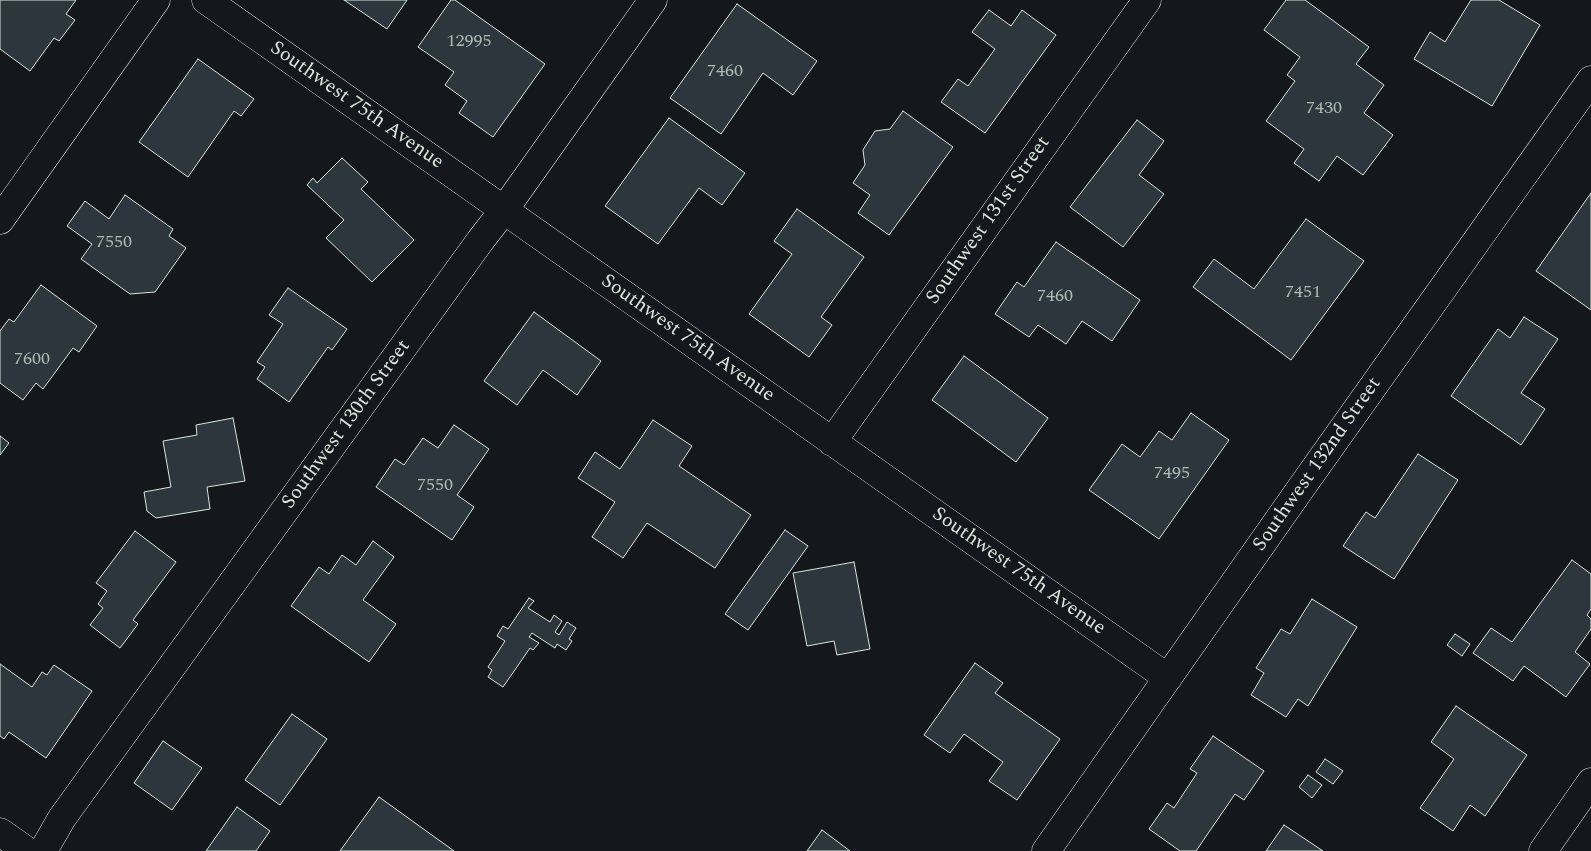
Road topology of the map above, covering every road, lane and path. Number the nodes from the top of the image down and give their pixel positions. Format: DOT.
graph roads {
  1 [pos="156,0"];
  2 [pos="206,0"];
  3 [pos="653,0"];
  4 [pos="1147,0"];
  5 [pos="1591,80"];
  6 [pos="504,210"];
  7 [pos="0,220"];
  8 [pos="832,442"];
  9 [pos="1168,678"];
  10 [pos="1591,782"];
  11 [pos="0,832"];
  12 [pos="27,851"];
  13 [pos="43,851"];
  14 [pos="1046,851"];
  15 [pos="1542,851"];
  1 -- 7 [label="street"];
  2 -- 6 [label="street, Southwest 75th Avenue"];
  3 -- 6 [label="street, Southwest 130th Street"];
  4 -- 8 [label="street, Southwest 131st Street"];
  5 -- 9 [label="street, Southwest 132nd Street"];
  6 -- 8 [label="street, Southwest 75th Avenue"];
  6 -- 13 [label="street, Southwest 130th Street"];
  8 -- 9 [label="street, Southwest 75th Avenue"];
  9 -- 14 [label="street, Southwest 132nd Street"];
  10 -- 15 [label="street"];
  11 -- 12 [label="street"];
}
